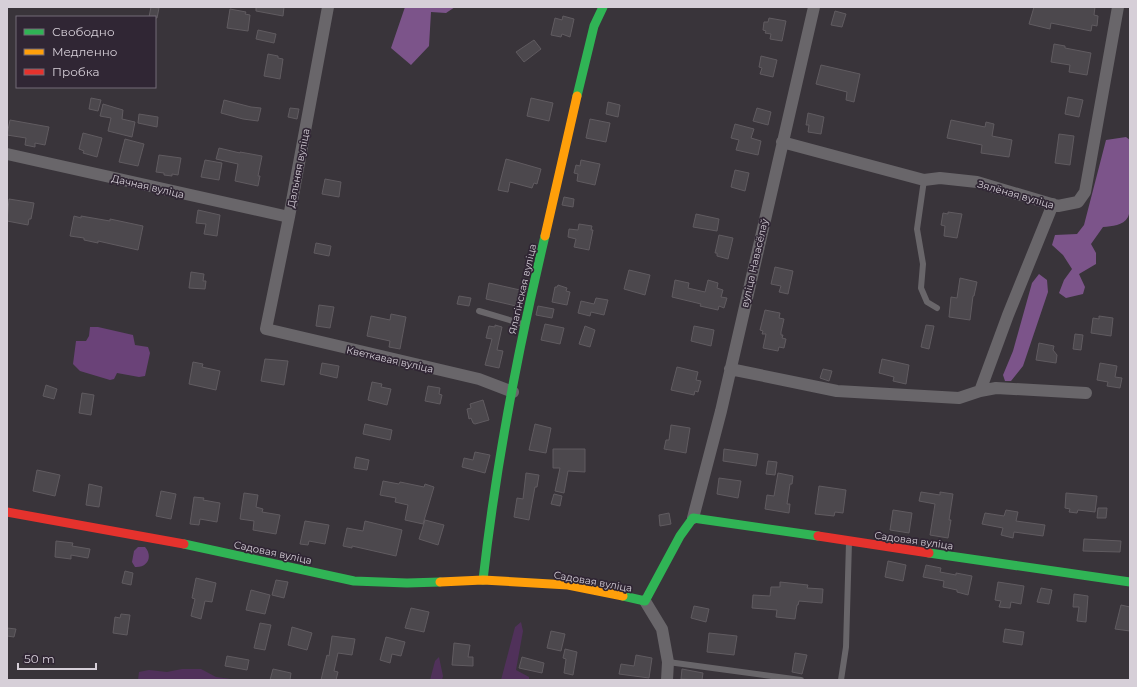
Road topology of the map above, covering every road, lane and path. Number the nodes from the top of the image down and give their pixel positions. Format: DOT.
graph roads {
  1 [pos="328,7"];
  2 [pos="603,7"];
  3 [pos="814,7"];
  4 [pos="1118,7"];
  5 [pos="782,142"];
  6 [pos="7,154"];
  7 [pos="924,180"];
  8 [pos="1053,204"];
  9 [pos="288,217"];
  10 [pos="936,308"];
  11 [pos="479,311"];
  12 [pos="524,324"];
  13 [pos="266,330"];
  14 [pos="730,369"];
  15 [pos="980,390"];
  16 [pos="513,392"];
  17 [pos="1086,393"];
  18 [pos="7,512"];
  19 [pos="693,518"];
  20 [pos="849,542"];
  21 [pos="483,580"];
  22 [pos="1130,582"];
  23 [pos="645,601"];
  24 [pos="668,662"];
  25 [pos="667,680"];
  26 [pos="800,680"];
  27 [pos="842,680"];
  1 -- 9 [label="street, Дальняя вуліца"];
  2 -- 12 [label="street, Ялагінская вуліца"];
  3 -- 5 [label="street, вуліца Навасёлаў"];
  4 -- 8 [label="street, Зялёная вуліца"];
  5 -- 7 [label="street, Зялёная вуліца"];
  5 -- 14 [label="street, вуліца Навасёлаў"];
  6 -- 9 [label="street, Дачная вуліца"];
  7 -- 8 [label="street, Зялёная вуліца"];
  7 -- 10 [label="lane"];
  8 -- 15 [label="street"];
  9 -- 13 [label="street, Дальняя вуліца"];
  11 -- 12 [label="lane"];
  12 -- 16 [label="street, Ялагінская вуліца"];
  13 -- 16 [label="street, Кветкавая вуліца"];
  14 -- 15 [label="street"];
  14 -- 19 [label="street, вуліца Навасёлаў"];
  15 -- 17 [label="street"];
  16 -- 21 [label="street, Ялагінская вуліца"];
  18 -- 21 [label="street, Садовая вуліца"];
  19 -- 20 [label="street, Садовая вуліца"];
  19 -- 23 [label="street"];
  20 -- 22 [label="street, Садовая вуліца"];
  20 -- 27 [label="lane"];
  21 -- 23 [label="street, Садовая вуліца"];
  23 -- 24 [label="street"];
  24 -- 25 [label="street"];
  24 -- 26 [label="lane"];
}
